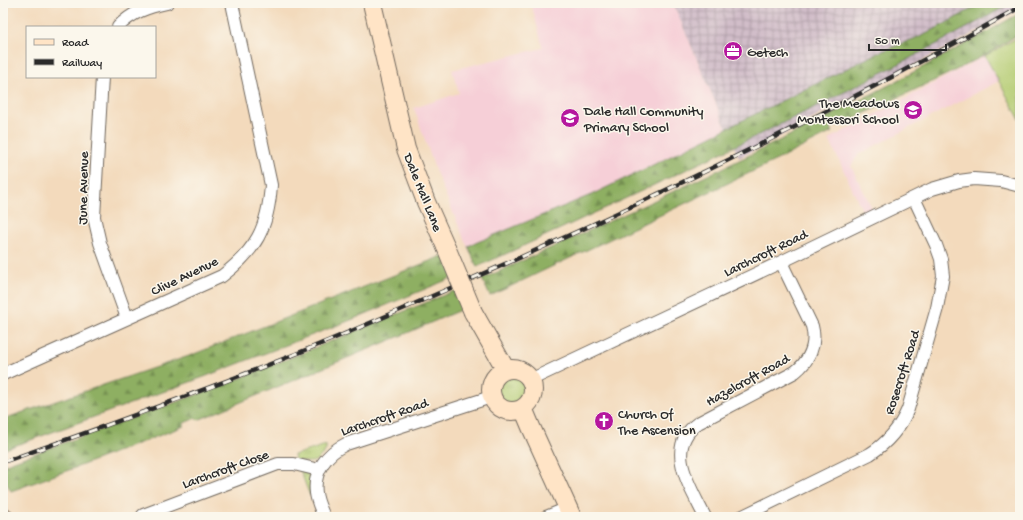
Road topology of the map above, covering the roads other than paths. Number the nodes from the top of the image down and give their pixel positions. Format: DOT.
graph roads {
  1 [pos="167,3"];
  2 [pos="232,3"];
  3 [pos="372,3"];
  4 [pos="119,26"];
  5 [pos="102,78"];
  6 [pos="1020,186"];
  7 [pos="914,198"];
  8 [pos="781,262"];
  9 [pos="128,318"];
  10 [pos="506,370"];
  11 [pos="3,374"];
  12 [pos="530,380"];
  13 [pos="491,397"];
  14 [pos="523,408"];
  15 [pos="319,470"];
  16 [pos="570,512"];
  17 [pos="142,513"];
  18 [pos="324,517"];
  19 [pos="546,517"];
  20 [pos="705,517"];
  21 [pos="741,517"];
  1 -- 4 [label="street"];
  2 -- 9 [label="street, Clive Avenue"];
  3 -- 10 [label="street, Dale Hall Lane, bridge"];
  5 -- 9 [label="street, June Avenue"];
  6 -- 7 [label="street, Larchcroft Road"];
  7 -- 8 [label="street, Larchcroft Road"];
  7 -- 21 [label="street, Rosecroft Road"];
  8 -- 12 [label="street, Larchcroft Road"];
  8 -- 20 [label="street, Hazelcroft Road"];
  9 -- 11 [label="street, Clive Avenue"];
  10 -- 12 [label="street"];
  10 -- 13 [label="street"];
  12 -- 14 [label="street"];
  13 -- 14 [label="street"];
  13 -- 15 [label="street, Larchcroft Road"];
  14 -- 16 [label="street"];
  15 -- 17 [label="street, Larchcroft Close"];
  15 -- 18 [label="street, Larchcroft Road"];
  16 -- 19 [label="street"];
}
